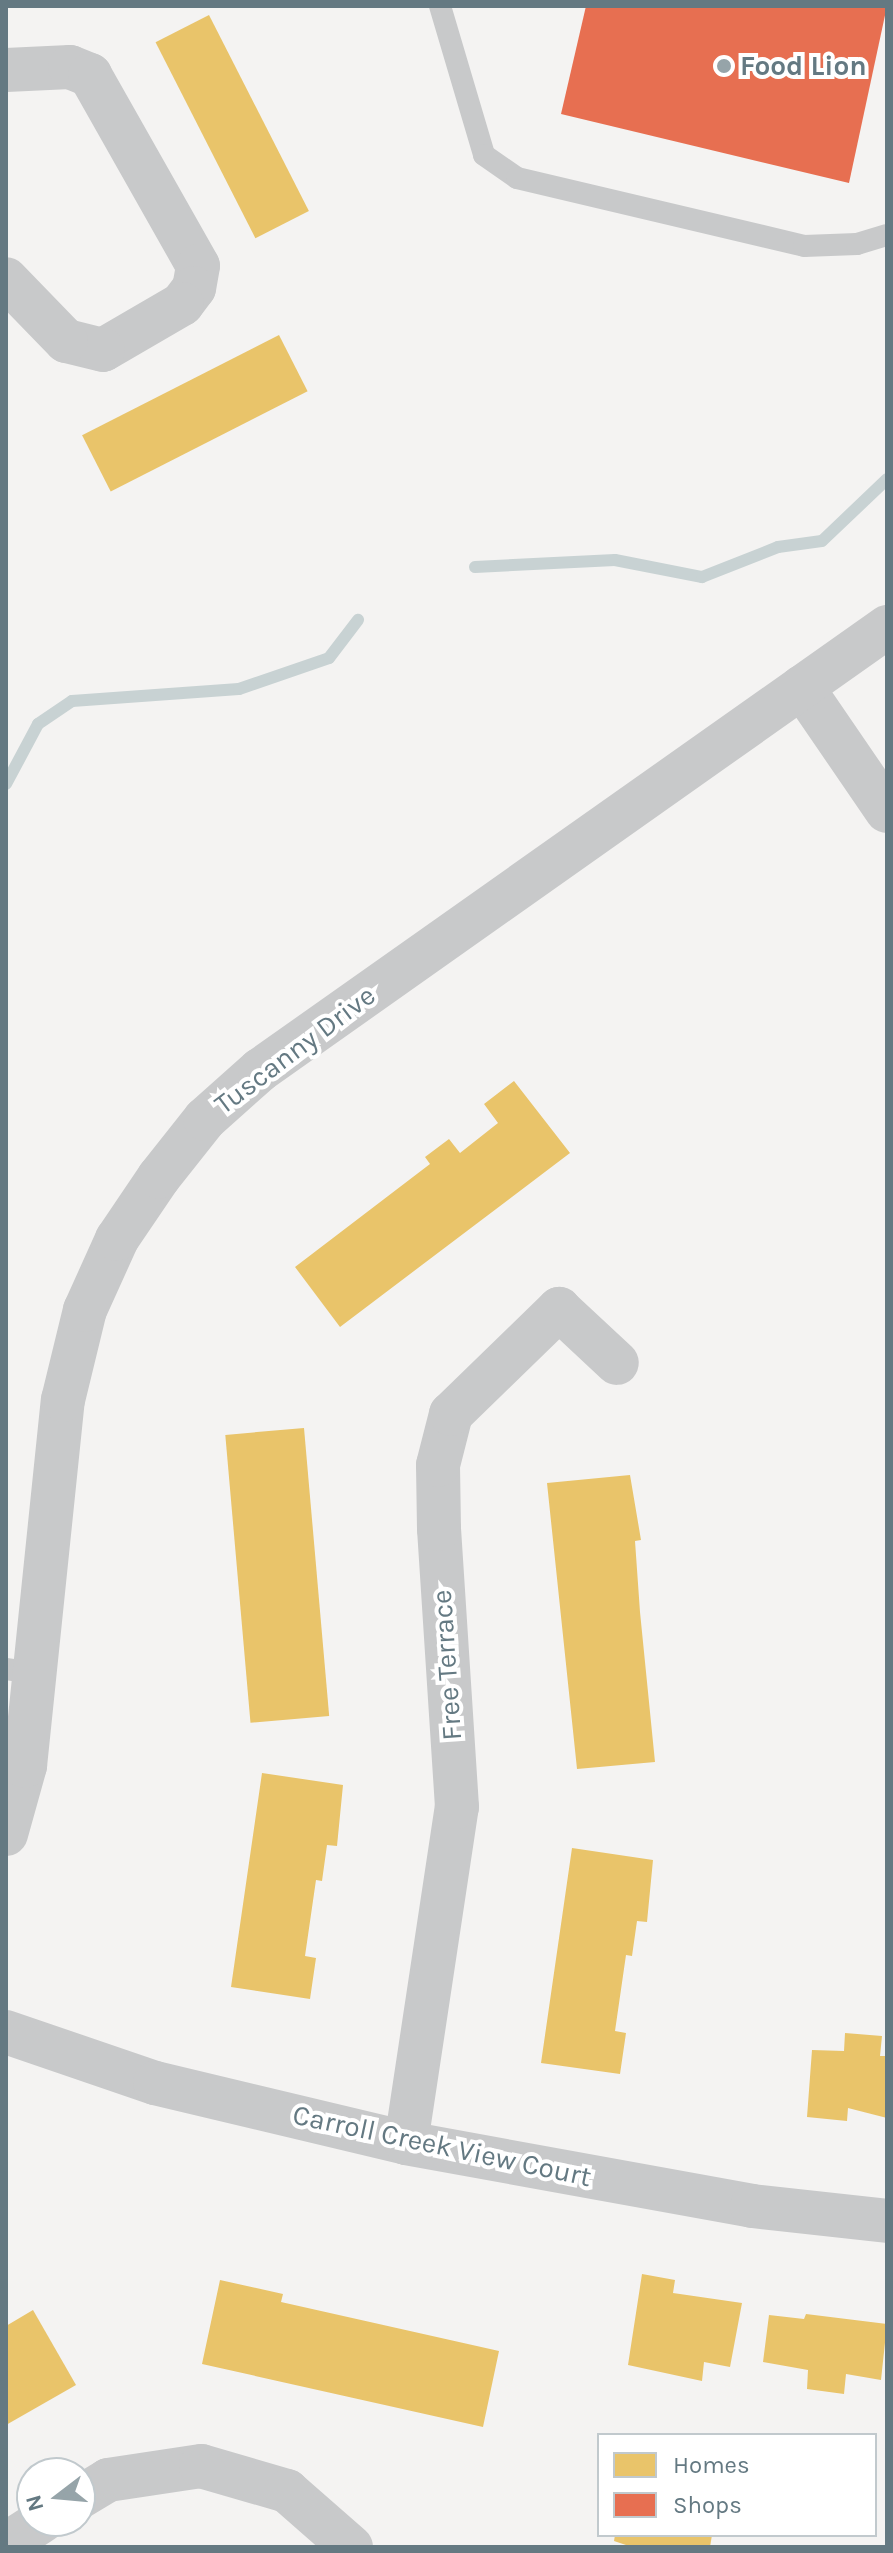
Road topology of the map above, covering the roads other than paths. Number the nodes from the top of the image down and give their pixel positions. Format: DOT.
graph roads {
  1 [pos="440,6"];
  2 [pos="6,70"];
  3 [pos="887,235"];
  4 [pos="6,279"];
  5 [pos="887,627"];
  6 [pos="802,687"];
  7 [pos="887,811"];
  8 [pos="617,1363"];
  9 [pos="20,1671"];
  10 [pos="6,1834"];
  11 [pos="6,2032"];
  12 [pos="406,2143"];
  13 [pos="887,2221"];
  14 [pos="96,2487"];
  15 [pos="351,2547"];
  1 -- 3 [label="lane"];
  2 -- 4 [label="street"];
  5 -- 6 [label="street, Tuscanny Drive"];
  6 -- 7 [label="street"];
  6 -- 9 [label="street, Tuscanny Drive"];
  8 -- 12 [label="street, Free Terrace"];
  9 -- 10 [label="street, Tuscanny Drive"];
  11 -- 12 [label="street, Carroll Creek View Court"];
  12 -- 13 [label="street, Carroll Creek View Court"];
  14 -- 15 [label="street"];
}
